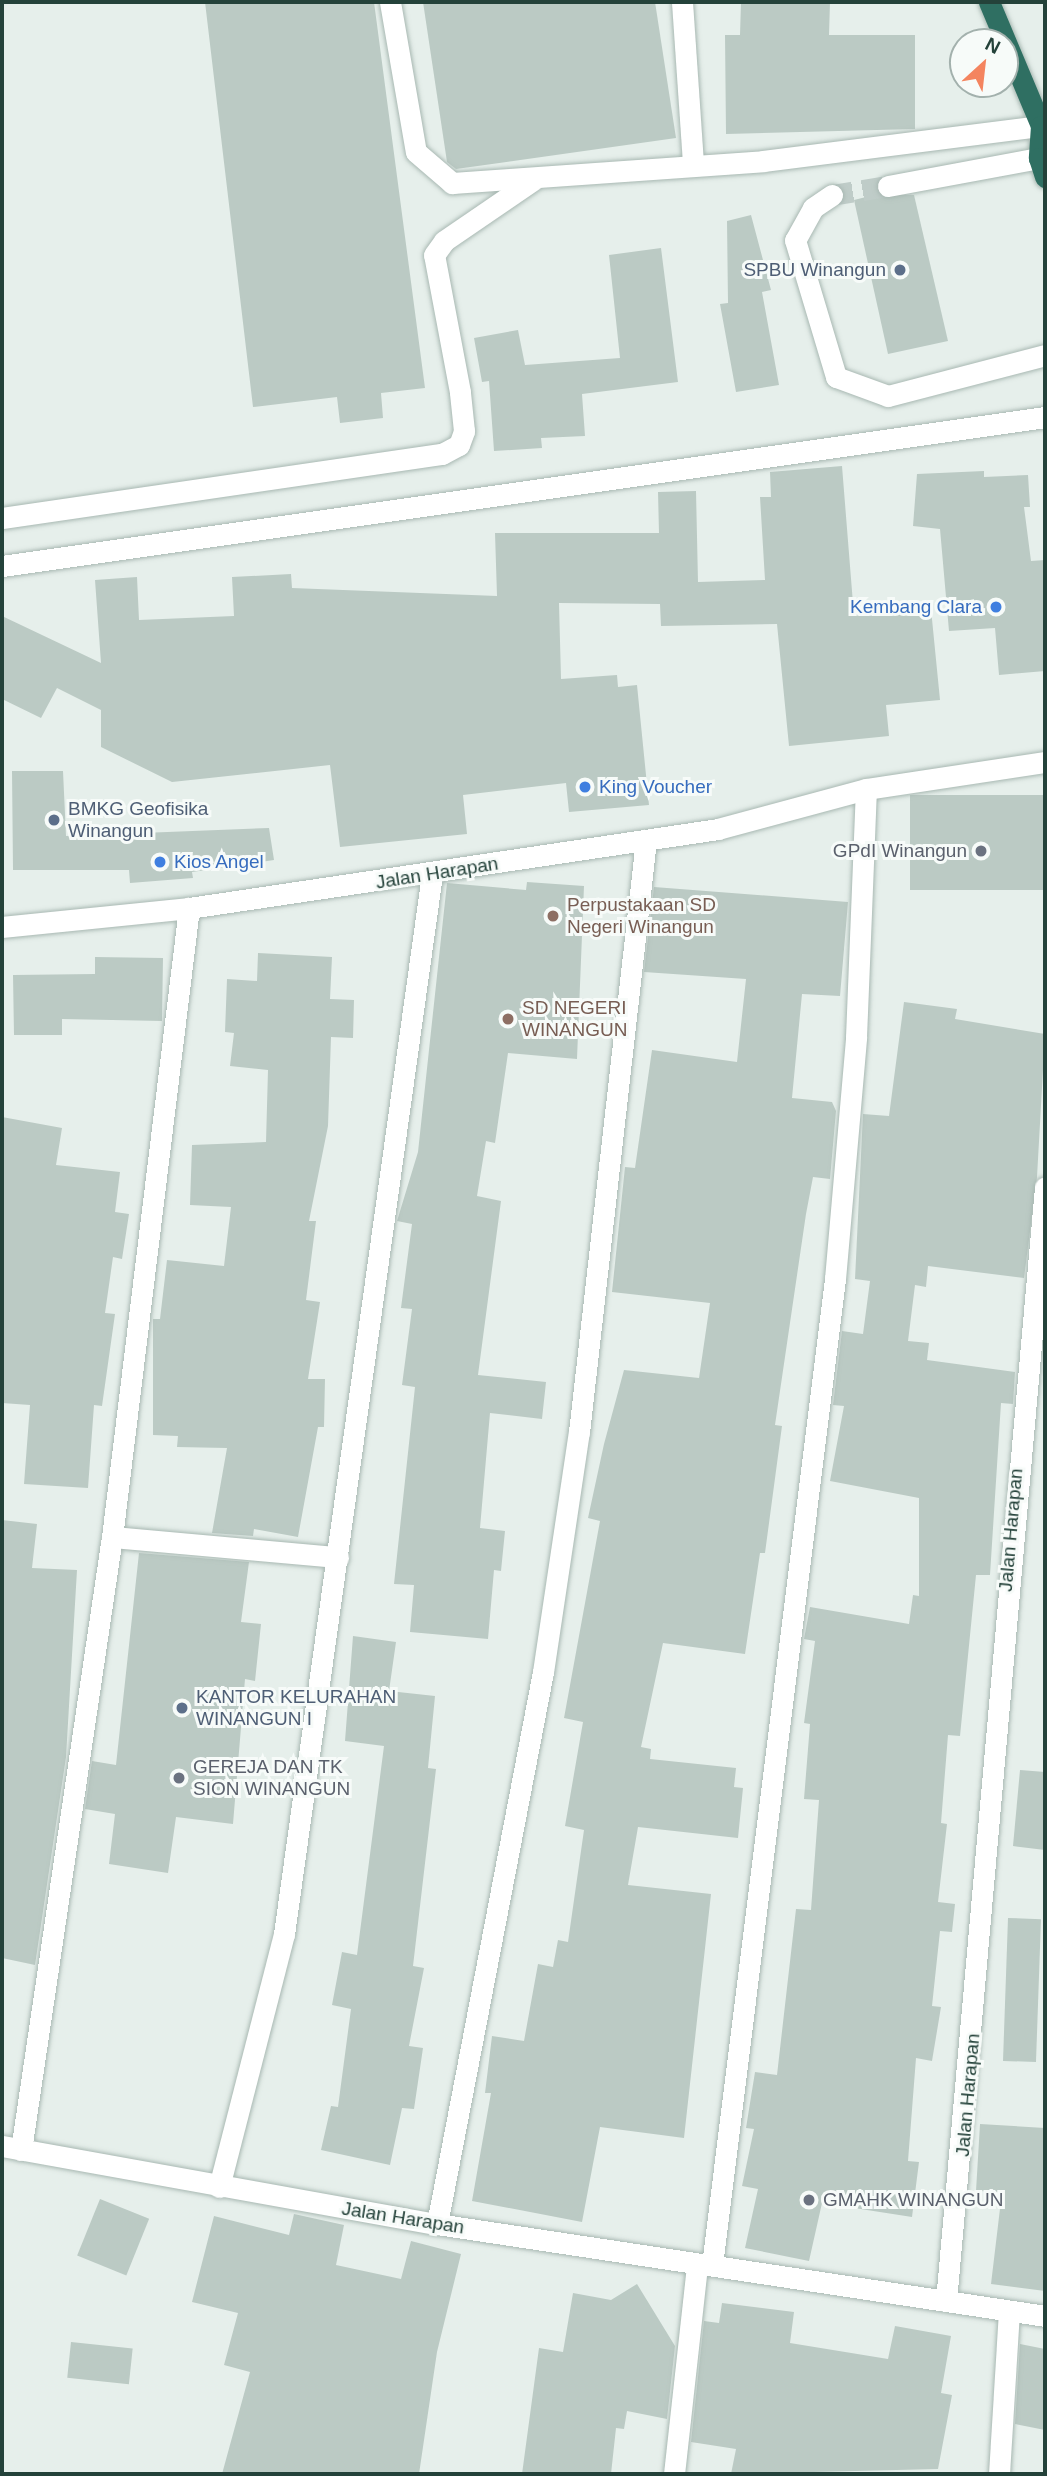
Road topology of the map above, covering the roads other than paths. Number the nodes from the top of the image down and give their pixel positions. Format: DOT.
graph roads {
  1 [pos="390,2"];
  2 [pos="682,2"];
  3 [pos="989,2"];
  4 [pos="1041,126"];
  5 [pos="693,165"];
  6 [pos="1042,168"];
  7 [pos="535,179"];
  8 [pos="888,186"];
  9 [pos="832,195"];
  10 [pos="1045,355"];
  11 [pos="1045,416"];
  12 [pos="2,518"];
  13 [pos="2,566"];
  14 [pos="1045,762"];
  15 [pos="866,789"];
  16 [pos="646,840"];
  17 [pos="432,874"];
  18 [pos="189,908"];
  19 [pos="2,928"];
  20 [pos="1045,1187"];
  21 [pos="112,1536"];
  22 [pos="338,1557"];
  23 [pos="11,2148"];
  24 [pos="219,2188"];
  25 [pos="437,2224"];
  26 [pos="705,2265"];
  27 [pos="946,2301"];
  28 [pos="1009,2311"];
  29 [pos="1045,2316"];
  30 [pos="674,2474"];
  31 [pos="999,2474"];
  1 -- 7 [label="street"];
  2 -- 5 [label="street"];
  3 -- 4 [label="highway"];
  4 -- 5 [label="street"];
  4 -- 6 [label="highway"];
  5 -- 7 [label="street"];
  6 -- 8 [label="street"];
  7 -- 12 [label="street"];
  9 -- 10 [label="street"];
  11 -- 13 [label="street"];
  14 -- 15 [label="street, Jalan Harapan"];
  15 -- 16 [label="street, Jalan Harapan"];
  15 -- 26 [label="street"];
  16 -- 17 [label="street, Jalan Harapan"];
  16 -- 25 [label="street"];
  17 -- 18 [label="street, Jalan Harapan"];
  17 -- 22 [label="street"];
  18 -- 19 [label="street, Jalan Harapan"];
  18 -- 21 [label="street"];
  20 -- 27 [label="street, Jalan Harapan"];
  21 -- 22 [label="street"];
  21 -- 23 [label="street"];
  22 -- 24 [label="street"];
  23 -- 24 [label="street, Jalan Harapan"];
  24 -- 25 [label="street, Jalan Harapan"];
  25 -- 26 [label="street, Jalan Harapan"];
  26 -- 27 [label="street, Jalan Harapan"];
  26 -- 30 [label="street"];
  27 -- 28 [label="street"];
  28 -- 29 [label="street"];
  28 -- 31 [label="street"];
}
